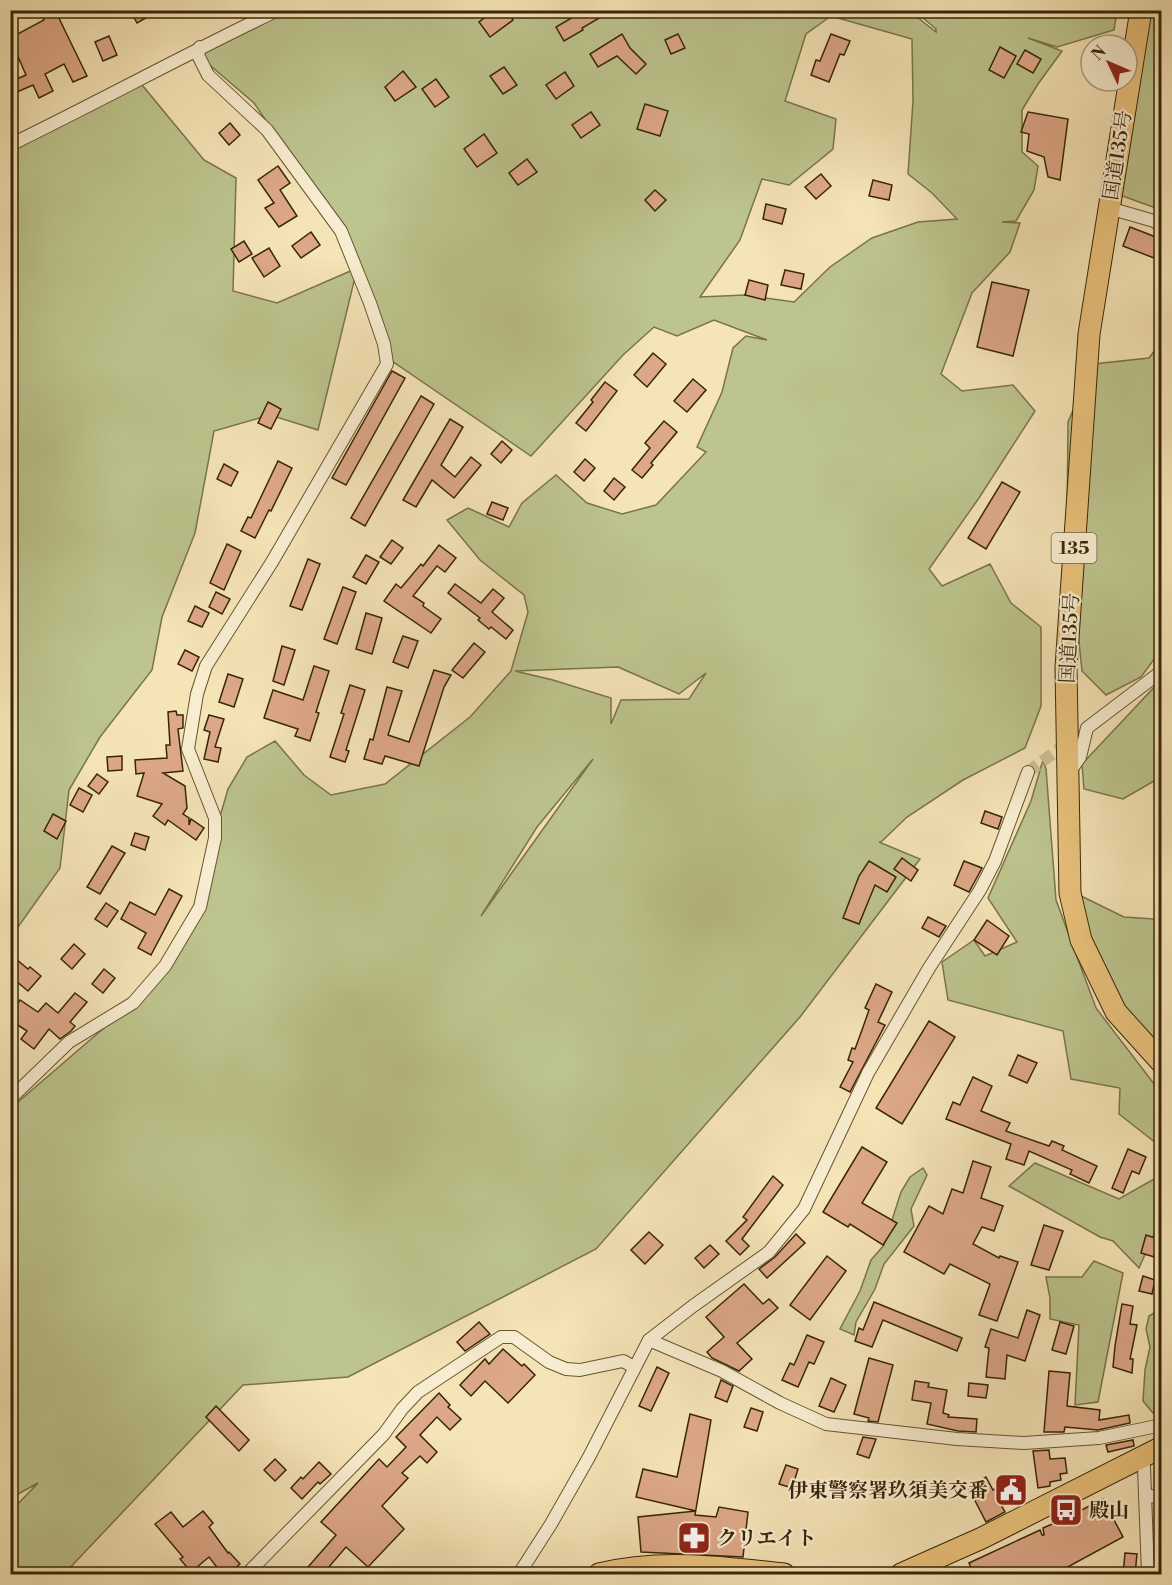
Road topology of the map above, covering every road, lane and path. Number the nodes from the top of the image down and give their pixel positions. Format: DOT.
graph roads {
  1 [pos="278,10"];
  2 [pos="1141,10"];
  3 [pos="200,47"];
  4 [pos="10,145"];
  5 [pos="1109,208"];
  6 [pos="1161,226"];
  7 [pos="1161,671"];
  8 [pos="1028,772"];
  9 [pos="1068,774"];
  10 [pos="1161,1063"];
  11 [pos="10,1099"];
  12 [pos="650,1340"];
  13 [pos="634,1367"];
  14 [pos="1161,1425"];
  15 [pos="1161,1447"];
  16 [pos="1138,1459"];
  17 [pos="1145,1495"];
  18 [pos="1161,1497"];
  19 [pos="247,1575"];
  20 [pos="519,1575"];
  21 [pos="599,1575"];
  22 [pos="784,1575"];
  23 [pos="901,1575"];
  24 [pos="1148,1575"];
  1 -- 3 [label="street"];
  2 -- 5 [label="highway, 国道135号 / 135"];
  3 -- 4 [label="street"];
  3 -- 11 [label="street"];
  5 -- 6 [label="street"];
  5 -- 9 [label="highway, 国道135号 / 135"];
  7 -- 9 [label="street"];
  8 -- 12 [label="street"];
  9 -- 10 [label="highway, 国道135号 / 135"];
  12 -- 13 [label="street"];
  12 -- 14 [label="street"];
  13 -- 19 [label="street"];
  13 -- 20 [label="street"];
  15 -- 16 [label="highway"];
  16 -- 17 [label="street"];
  16 -- 23 [label="highway"];
  17 -- 18 [label="street"];
  17 -- 24 [label="street"];
  21 -- 22 [label="highway"];
}
